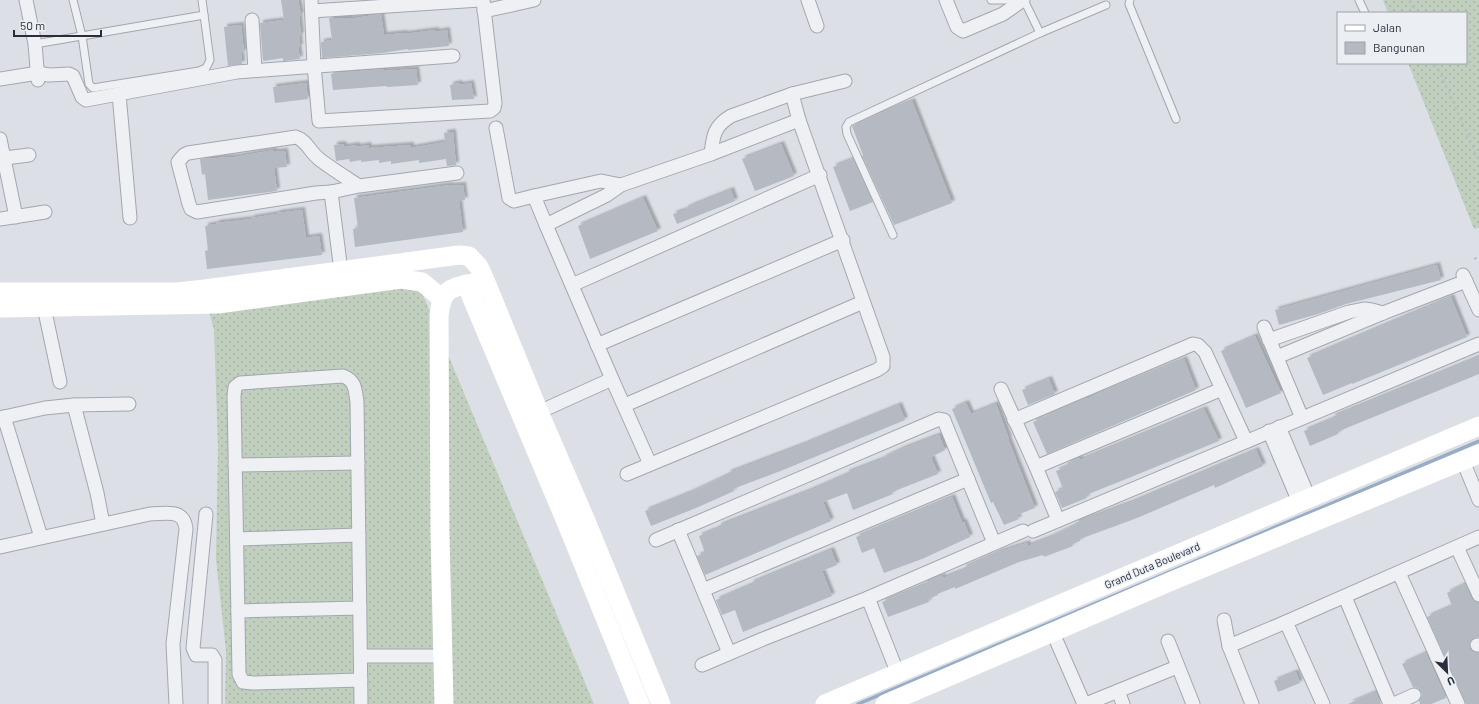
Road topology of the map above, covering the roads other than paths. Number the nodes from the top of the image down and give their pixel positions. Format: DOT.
graph roads {
  1 [pos="26,0"];
  2 [pos="74,0"];
  3 [pos="202,0"];
  4 [pos="534,0"];
  5 [pos="808,0"];
  6 [pos="946,0"];
  7 [pos="992,0"];
  8 [pos="1014,0"];
  9 [pos="1024,0"];
  10 [pos="1130,0"];
  11 [pos="1359,0"];
  12 [pos="429,1"];
  13 [pos="482,4"];
  14 [pos="1106,4"];
  15 [pos="311,6"];
  16 [pos="1365,12"];
  17 [pos="204,15"];
  18 [pos="252,20"];
  19 [pos="817,26"];
  20 [pos="1040,33"];
  21 [pos="82,36"];
  22 [pos="35,44"];
  23 [pos="453,56"];
  24 [pos="314,65"];
  25 [pos="255,70"];
  26 [pos="42,76"];
  27 [pos="0,79"];
  28 [pos="845,81"];
  29 [pos="0,86"];
  30 [pos="119,94"];
  31 [pos="792,94"];
  32 [pos="1176,119"];
  33 [pos="799,120"];
  34 [pos="496,128"];
  35 [pos="0,139"];
  36 [pos="711,154"];
  37 [pos="29,155"];
  38 [pos="4,158"];
  39 [pos="457,172"];
  40 [pos="820,175"];
  41 [pos="621,185"];
  42 [pos="359,186"];
  43 [pos="331,192"];
  44 [pos="534,196"];
  45 [pos="45,212"];
  46 [pos="16,218"];
  47 [pos="130,218"];
  48 [pos="0,219"];
  49 [pos="546,225"];
  50 [pos="893,234"];
  51 [pos="843,240"];
  52 [pos="341,272"];
  53 [pos="484,280"];
  54 [pos="466,284"];
  55 [pos="572,285"];
  56 [pos="0,292"];
  57 [pos="196,298"];
  58 [pos="442,298"];
  59 [pos="863,302"];
  60 [pos="44,307"];
  61 [pos="0,308"];
  62 [pos="1479,310"];
  63 [pos="1383,313"];
  64 [pos="1264,327"];
  65 [pos="1270,340"];
  66 [pos="1479,344"];
  67 [pos="597,345"];
  68 [pos="1277,357"];
  69 [pos="612,379"];
  70 [pos="60,382"];
  71 [pos="1001,389"];
  72 [pos="1222,389"];
  73 [pos="129,404"];
  74 [pos="74,405"];
  75 [pos="625,405"];
  76 [pos="539,412"];
  77 [pos="2,417"];
  78 [pos="1302,418"];
  79 [pos="1014,420"];
  80 [pos="1479,426"];
  81 [pos="1274,429"];
  82 [pos="1246,441"];
  83 [pos="1471,458"];
  84 [pos="358,463"];
  85 [pos="650,464"];
  86 [pos="235,465"];
  87 [pos="1036,467"];
  88 [pos="627,474"];
  89 [pos="968,478"];
  90 [pos="1304,500"];
  91 [pos="1479,500"];
  92 [pos="206,514"];
  93 [pos="1058,520"];
  94 [pos="103,524"];
  95 [pos="578,525"];
  96 [pos="678,530"];
  97 [pos="359,535"];
  98 [pos="41,537"];
  99 [pos="1479,538"];
  100 [pos="237,539"];
  101 [pos="656,540"];
  102 [pos="994,543"];
  103 [pos="0,547"];
  104 [pos="1457,547"];
  105 [pos="1170,570"];
  106 [pos="1399,573"];
  107 [pos="703,590"];
  108 [pos="1479,595"];
  109 [pos="1345,597"];
  110 [pos="868,598"];
  111 [pos="360,608"];
  112 [pos="238,611"];
  113 [pos="1224,620"];
  114 [pos="1286,622"];
  115 [pos="1053,633"];
  116 [pos="1168,641"];
  117 [pos="1229,646"];
  118 [pos="729,653"];
  119 [pos="174,654"];
  120 [pos="196,655"];
  121 [pos="361,656"];
  122 [pos="443,656"];
  123 [pos="702,665"];
  124 [pos="1177,667"];
  125 [pos="898,674"];
  126 [pos="361,680"];
  127 [pos="1118,691"];
  128 [pos="1414,695"];
  129 [pos="176,704"];
  130 [pos="214,704"];
  131 [pos="361,704"];
  132 [pos="444,704"];
  133 [pos="640,704"];
  134 [pos="661,704"];
  135 [pos="825,704"];
  136 [pos="885,704"];
  137 [pos="1085,704"];
  138 [pos="1123,704"];
  139 [pos="1193,704"];
  140 [pos="1252,704"];
  141 [pos="1323,704"];
  142 [pos="1390,704"];
  143 [pos="1394,704"];
  144 [pos="1458,704"];
  1 -- 22 [label="street"];
  2 -- 21 [label="lane"];
  3 -- 17 [label="lane"];
  4 -- 13 [label="street"];
  5 -- 19 [label="street"];
  6 -- 9 [label="street"];
  7 -- 8 [label="lane"];
  9 -- 20 [label="lane"];
  10 -- 32 [label="lane"];
  11 -- 16 [label="lane"];
  12 -- 13 [label="street"];
  12 -- 15 [label="street"];
  13 -- 24 [label="street"];
  14 -- 20 [label="lane"];
  15 -- 24 [label="street"];
  17 -- 21 [label="lane"];
  17 -- 21 [label="lane"];
  18 -- 25 [label="street"];
  20 -- 50 [label="lane"];
  21 -- 22 [label="lane"];
  22 -- 26 [label="street"];
  23 -- 24 [label="street"];
  24 -- 25 [label="street"];
  25 -- 30 [label="street"];
  26 -- 27 [label="street"];
  26 -- 29 [label="street"];
  26 -- 30 [label="street"];
  28 -- 31 [label="street"];
  30 -- 47 [label="street"];
  31 -- 33 [label="street"];
  31 -- 36 [label="street"];
  33 -- 36 [label="street"];
  33 -- 40 [label="street"];
  34 -- 44 [label="street"];
  35 -- 38 [label="street"];
  36 -- 41 [label="street"];
  37 -- 38 [label="street"];
  38 -- 46 [label="street"];
  39 -- 42 [label="street"];
  40 -- 51 [label="street"];
  40 -- 55 [label="street"];
  41 -- 44 [label="street"];
  41 -- 49 [label="street"];
  42 -- 43 [label="street"];
  42 -- 43 [label="street"];
  43 -- 52 [label="street"];
  44 -- 49 [label="street"];
  45 -- 46 [label="street"];
  46 -- 48 [label="street"];
  49 -- 55 [label="street"];
  51 -- 59 [label="street"];
  51 -- 67 [label="street"];
  52 -- 53 [label="street"];
  52 -- 57 [label="street"];
  53 -- 54 [label="street"];
  53 -- 76 [label="street"];
  54 -- 58 [label="street"];
  54 -- 95 [label="street"];
  55 -- 67 [label="street"];
  56 -- 57 [label="street"];
  57 -- 58 [label="street"];
  57 -- 60 [label="street"];
  58 -- 122 [label="street"];
  59 -- 75 [label="street"];
  59 -- 85 [label="street"];
  60 -- 61 [label="street"];
  60 -- 70 [label="street"];
  62 -- 63 [label="street"];
  63 -- 65 [label="street"];
  63 -- 68 [label="street"];
  64 -- 65 [label="street"];
  65 -- 68 [label="street"];
  66 -- 78 [label="street"];
  67 -- 69 [label="street"];
  68 -- 78 [label="street"];
  69 -- 75 [label="street"];
  69 -- 76 [label="street"];
  71 -- 79 [label="street"];
  72 -- 79 [label="street"];
  72 -- 82 [label="street"];
  72 -- 87 [label="street"];
  73 -- 74 [label="street"];
  74 -- 77 [label="street"];
  74 -- 94 [label="street"];
  75 -- 85 [label="street"];
  76 -- 95 [label="street"];
  77 -- 98 [label="street"];
  78 -- 81 [label="street"];
  79 -- 87 [label="street"];
  80 -- 90 [label="street, Grand Duta Boulevard"];
  81 -- 82 [label="street"];
  81 -- 90 [label="street"];
  82 -- 93 [label="street"];
  83 -- 91 [label="street"];
  83 -- 105 [label="street, Grand Duta Boulevard"];
  84 -- 86 [label="street"];
  84 -- 86 [label="street"];
  84 -- 97 [label="street"];
  85 -- 88 [label="street"];
  86 -- 100 [label="street"];
  87 -- 93 [label="street"];
  89 -- 96 [label="street"];
  89 -- 102 [label="street"];
  89 -- 107 [label="street"];
  90 -- 105 [label="street, Grand Duta Boulevard"];
  92 -- 120 [label="street"];
  93 -- 102 [label="street"];
  94 -- 98 [label="street"];
  94 -- 119 [label="street"];
  95 -- 133 [label="street"];
  95 -- 134 [label="street"];
  96 -- 101 [label="street"];
  96 -- 107 [label="street"];
  97 -- 100 [label="street"];
  97 -- 111 [label="street"];
  98 -- 103 [label="street"];
  99 -- 104 [label="street"];
  100 -- 112 [label="street"];
  102 -- 110 [label="street"];
  104 -- 106 [label="street"];
  104 -- 108 [label="street"];
  105 -- 115 [label="street, Grand Duta Boulevard"];
  105 -- 125 [label="street, Grand Duta Boulevard"];
  106 -- 109 [label="street"];
  106 -- 144 [label="street"];
  107 -- 118 [label="street"];
  109 -- 114 [label="street"];
  109 -- 142 [label="street"];
  110 -- 118 [label="street"];
  110 -- 125 [label="street"];
  111 -- 112 [label="street"];
  111 -- 121 [label="street"];
  112 -- 126 [label="street"];
  113 -- 117 [label="street"];
  114 -- 117 [label="street"];
  114 -- 141 [label="street"];
  115 -- 136 [label="street, Grand Duta Boulevard"];
  115 -- 137 [label="street"];
  116 -- 124 [label="street"];
  117 -- 140 [label="street"];
  118 -- 123 [label="street"];
  119 -- 120 [label="street"];
  119 -- 129 [label="street"];
  120 -- 130 [label="street"];
  121 -- 122 [label="street"];
  121 -- 126 [label="street"];
  122 -- 132 [label="street"];
  124 -- 127 [label="street"];
  124 -- 139 [label="street"];
  125 -- 135 [label="street, Grand Duta Boulevard"];
  126 -- 131 [label="street"];
  127 -- 137 [label="street"];
  127 -- 138 [label="street"];
  128 -- 143 [label="street"];
}
